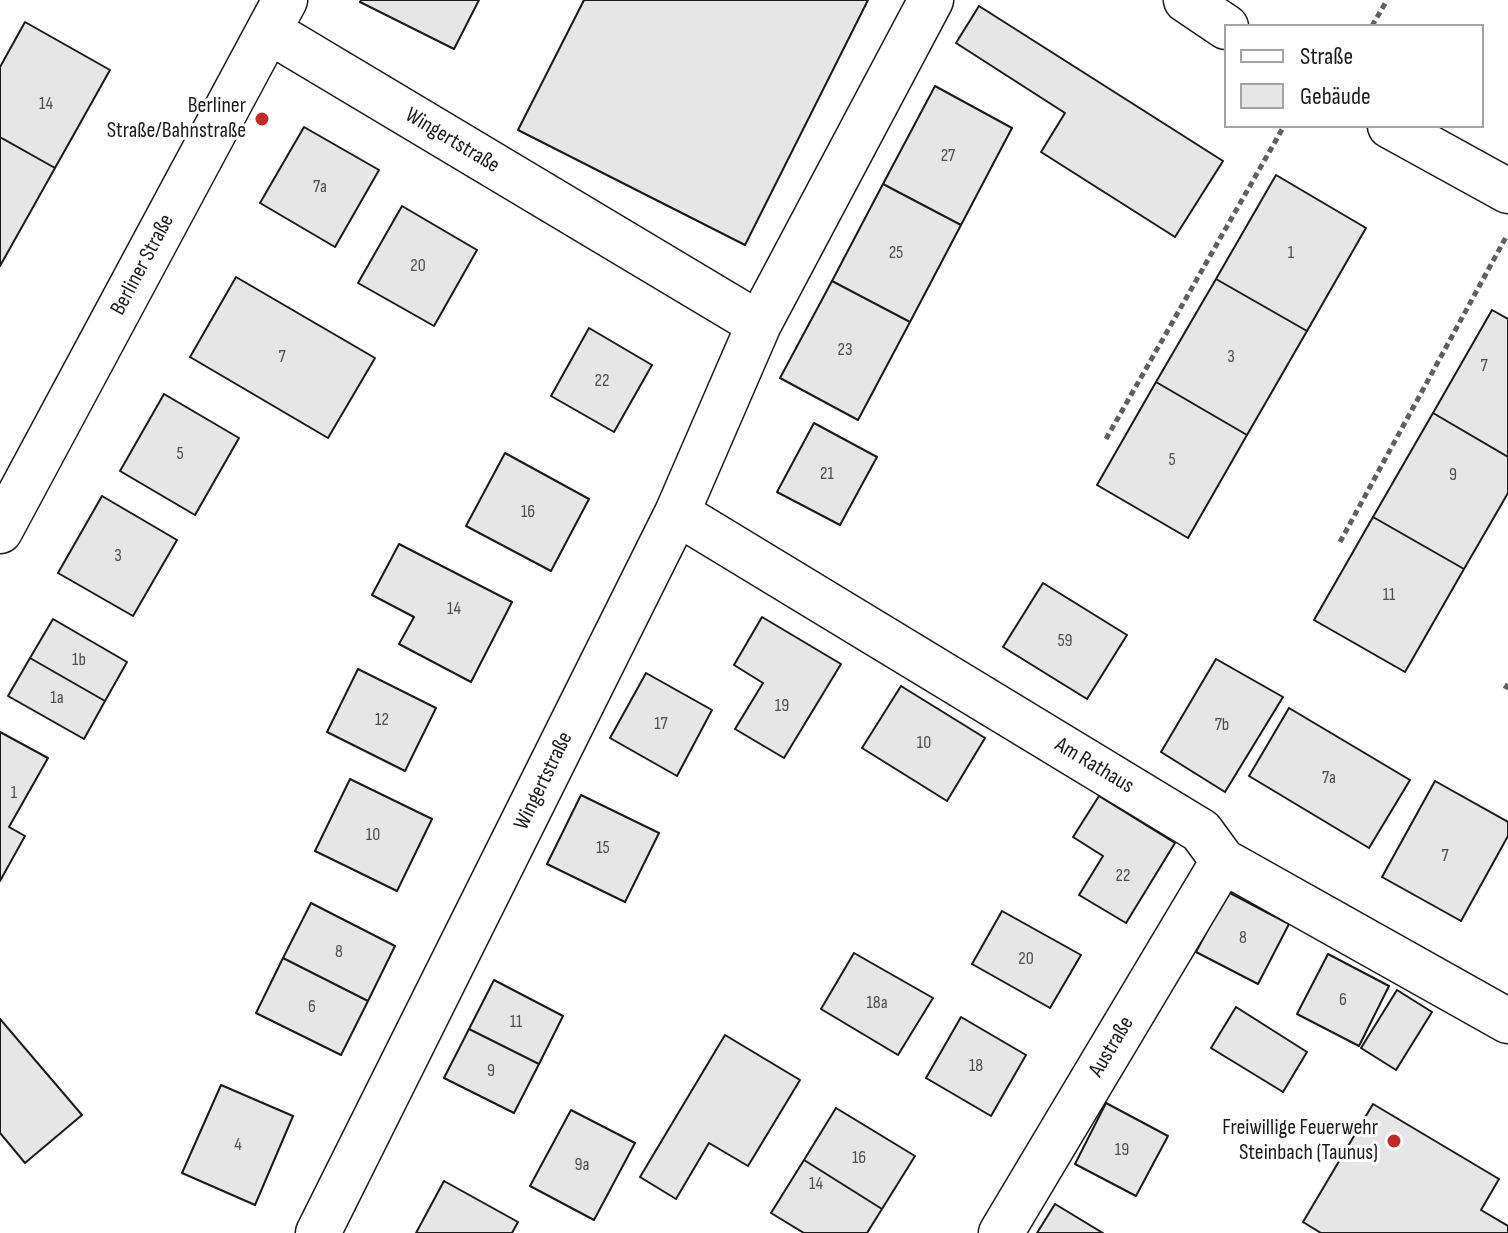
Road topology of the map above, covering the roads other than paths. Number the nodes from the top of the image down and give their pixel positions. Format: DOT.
graph roads {
  1 [pos="931,0"];
  2 [pos="1186,0"];
  3 [pos="277,16"];
  4 [pos="1224,26"];
  5 [pos="1394,128"];
  6 [pos="1508,191"];
  7 [pos="759,324"];
  8 [pos="677,513"];
  9 [pos="0,531"];
  10 [pos="1223,861"];
  11 [pos="1508,1021"];
  12 [pos="318,1233"];
  13 [pos="1001,1233"];
  1 -- 7 [label="street, Wingertstraße"];
  2 -- 4 [label="street"];
  3 -- 7 [label="street, Wingertstraße"];
  3 -- 9 [label="street, Berliner Straße"];
  5 -- 6 [label="street"];
  7 -- 8 [label="street, Wingertstraße"];
  8 -- 10 [label="street, Am Rathaus"];
  8 -- 12 [label="street, Wingertstraße"];
  10 -- 11 [label="street, Am Rathaus"];
  10 -- 13 [label="street, Austraße"];
}
